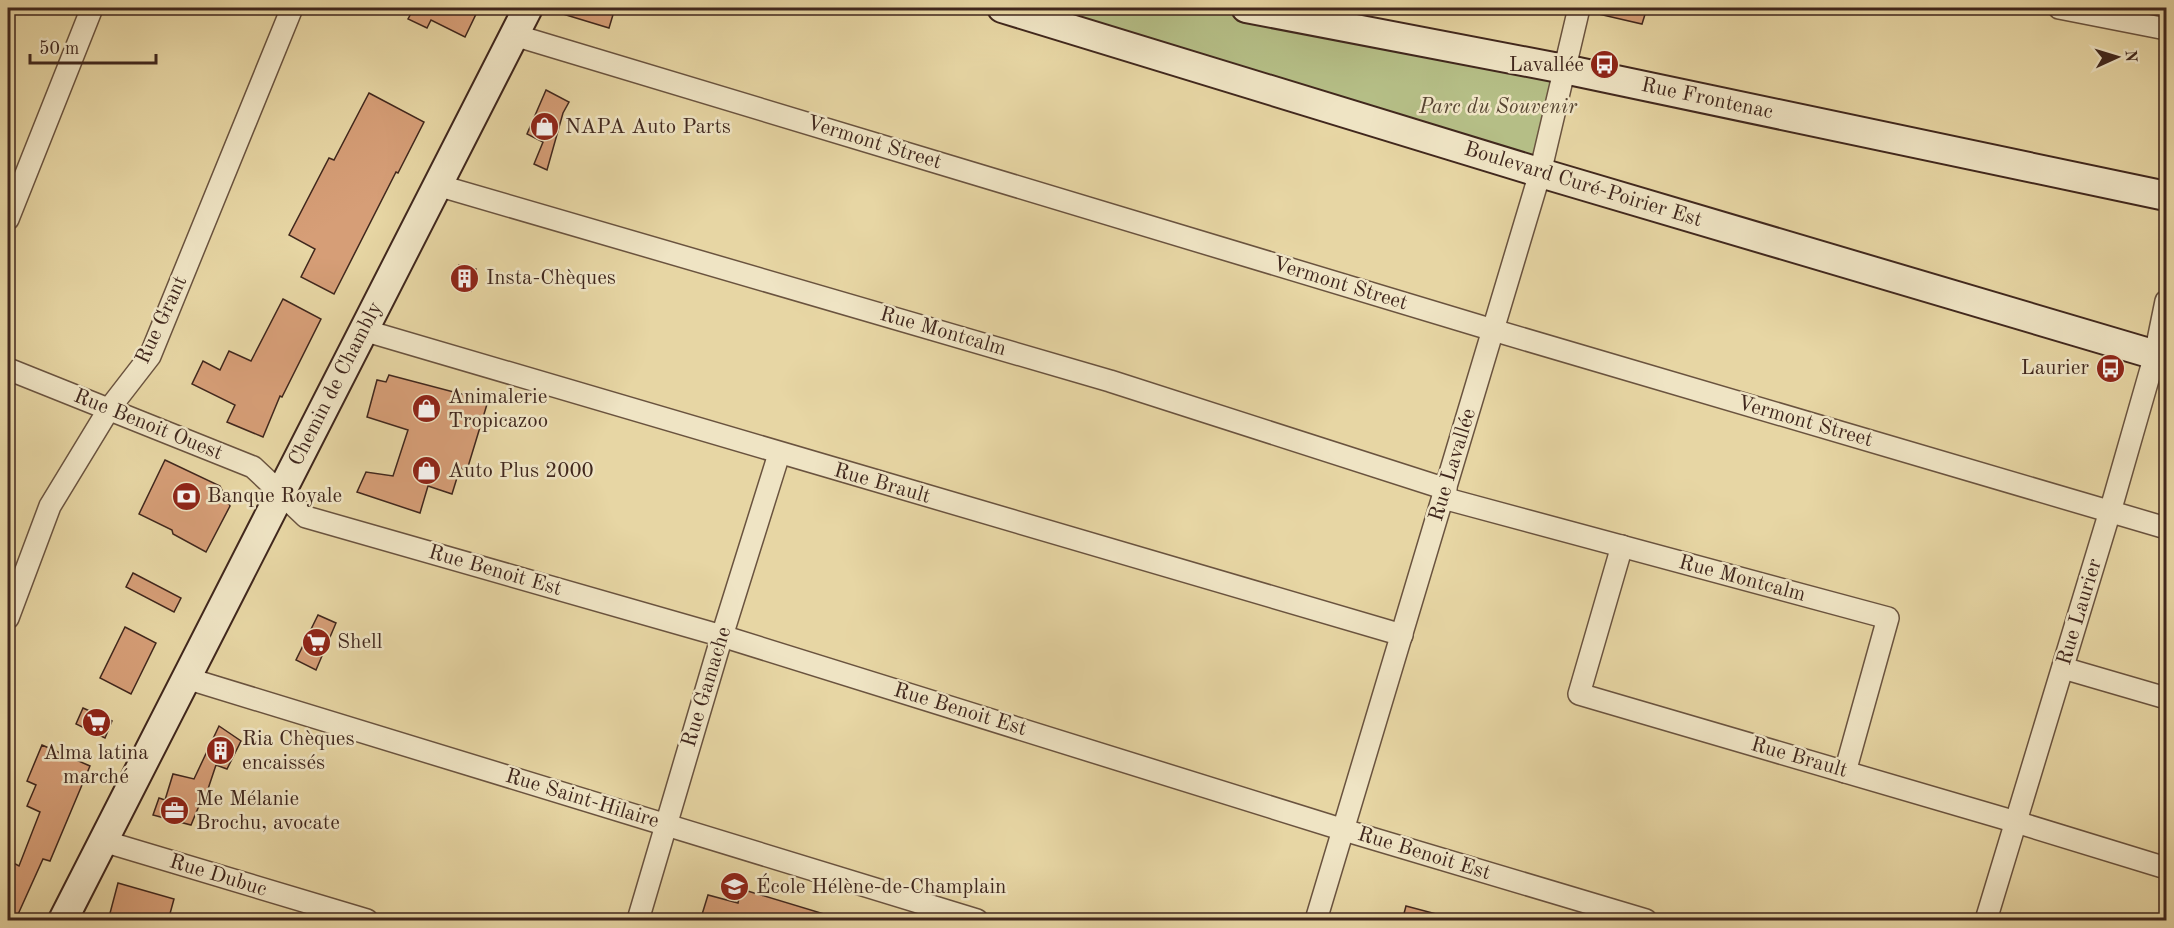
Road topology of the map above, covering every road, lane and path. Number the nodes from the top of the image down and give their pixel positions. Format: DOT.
graph roads {
  1 [pos="92,8"];
  2 [pos="292,8"];
  3 [pos="528,8"];
  4 [pos="1002,8"];
  5 [pos="1246,8"];
  6 [pos="1579,8"];
  7 [pos="2059,8"];
  8 [pos="2166,29"];
  9 [pos="514,35"];
  10 [pos="1564,69"];
  11 [pos="1540,173"];
  12 [pos="438,185"];
  13 [pos="2166,196"];
  14 [pos="8,219"];
  15 [pos="2166,301"];
  16 [pos="363,330"];
  17 [pos="1493,330"];
  18 [pos="2161,356"];
  19 [pos="8,369"];
  20 [pos="109,409"];
  21 [pos="779,454"];
  22 [pos="1444,493"];
  23 [pos="280,494"];
  24 [pos="2110,511"];
  25 [pos="2166,528"];
  26 [pos="1622,546"];
  27 [pos="8,618"];
  28 [pos="1402,635"];
  29 [pos="722,636"];
  30 [pos="2063,668"];
  31 [pos="186,678"];
  32 [pos="2166,698"];
  33 [pos="1845,772"];
  34 [pos="2016,822"];
  35 [pos="666,825"];
  36 [pos="1344,830"];
  37 [pos="103,842"];
  38 [pos="2166,868"];
  39 [pos="63,921"];
  40 [pos="368,921"];
  41 [pos="638,921"];
  42 [pos="977,921"];
  43 [pos="1316,921"];
  44 [pos="1646,921"];
  45 [pos="1986,921"];
  1 -- 14 [label="street"];
  2 -- 20 [label="street, Rue Grant"];
  3 -- 9 [label="main road, Chemin de Chambly"];
  4 -- 11 [label="main road, Boulevard Curé-Poirier Est"];
  5 -- 10 [label="main road, Rue Frontenac"];
  6 -- 10 [label="street, Rue Lavallée"];
  7 -- 8 [label="street"];
  9 -- 12 [label="main road, Chemin de Chambly"];
  9 -- 17 [label="street, Vermont Street"];
  10 -- 11 [label="street, Rue Lavallée"];
  10 -- 13 [label="main road, Rue Frontenac"];
  11 -- 17 [label="street, Rue Lavallée"];
  11 -- 18 [label="main road, Boulevard Curé-Poirier Est"];
  12 -- 16 [label="main road, Chemin de Chambly"];
  12 -- 22 [label="street, Rue Montcalm"];
  15 -- 18 [label="street, Rue Laurier"];
  16 -- 21 [label="street, Rue Brault"];
  16 -- 23 [label="main road, Chemin de Chambly"];
  17 -- 22 [label="street, Rue Lavallée"];
  17 -- 24 [label="street, Vermont Street"];
  18 -- 24 [label="street, Rue Laurier"];
  19 -- 20 [label="street, Rue Benoit Ouest"];
  20 -- 23 [label="street, Rue Benoit Ouest"];
  20 -- 27 [label="street, Rue Grant"];
  21 -- 28 [label="street, Rue Brault"];
  21 -- 29 [label="street, Rue Gamache"];
  22 -- 26 [label="street, Rue Montcalm"];
  22 -- 28 [label="street, Rue Lavallée"];
  23 -- 29 [label="street, Rue Benoit Est"];
  23 -- 31 [label="main road, Chemin de Chambly"];
  24 -- 25 [label="street, Vermont Street"];
  24 -- 30 [label="street, Rue Laurier"];
  26 -- 33 [label="street, Rue Brault"];
  26 -- 33 [label="street, Rue Montcalm"];
  28 -- 36 [label="street, Rue Lavallée"];
  29 -- 35 [label="street, Rue Gamache"];
  29 -- 36 [label="street, Rue Benoit Est"];
  30 -- 32 [label="street"];
  30 -- 34 [label="street, Rue Laurier"];
  31 -- 35 [label="street, Rue Saint-Hilaire"];
  31 -- 37 [label="main road, Chemin de Chambly"];
  33 -- 34 [label="street, Rue Brault"];
  34 -- 38 [label="street, Rue Brault"];
  34 -- 45 [label="street, Rue Laurier"];
  35 -- 41 [label="street, Rue Gamache"];
  35 -- 42 [label="street, Rue Saint-Hilaire"];
  36 -- 43 [label="street, Rue Lavallée"];
  36 -- 44 [label="street, Rue Benoit Est"];
  37 -- 39 [label="main road, Chemin de Chambly"];
  37 -- 40 [label="street, Rue Dubuc"];
}
